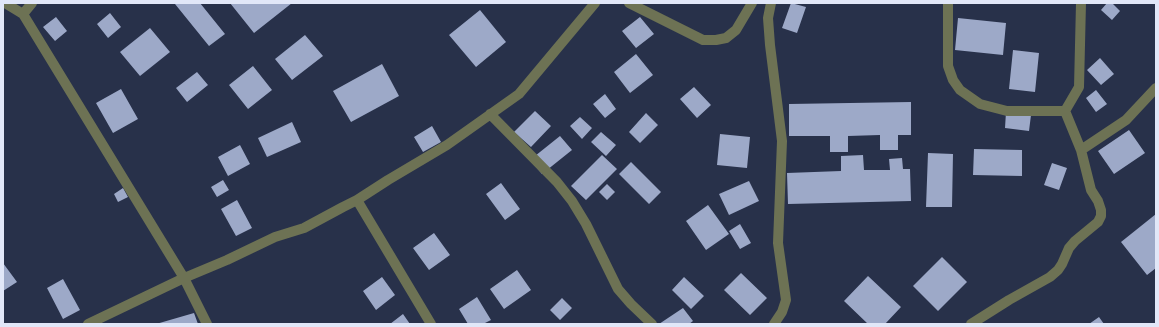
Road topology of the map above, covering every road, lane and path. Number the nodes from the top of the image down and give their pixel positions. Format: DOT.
graph roads {
  1 [pos="5,3"];
  2 [pos="32,3"];
  3 [pos="596,3"];
  4 [pos="629,3"];
  5 [pos="752,3"];
  6 [pos="771,3"];
  7 [pos="948,3"];
  8 [pos="1081,3"];
  9 [pos="22,14"];
  10 [pos="1156,88"];
  11 [pos="1065,111"];
  12 [pos="490,114"];
  13 [pos="1080,150"];
  14 [pos="357,200"];
  15 [pos="184,278"];
  16 [pos="88,324"];
  17 [pos="207,324"];
  18 [pos="431,324"];
  19 [pos="652,324"];
  20 [pos="774,324"];
  21 [pos="971,324"];
  1 -- 9 [label="street"];
  2 -- 9 [label="street"];
  3 -- 12 [label="street"];
  4 -- 5 [label="street"];
  6 -- 20 [label="street"];
  7 -- 11 [label="street"];
  8 -- 11 [label="street"];
  9 -- 15 [label="street"];
  10 -- 13 [label="street"];
  11 -- 13 [label="street"];
  12 -- 14 [label="street"];
  12 -- 19 [label="street"];
  13 -- 21 [label="street"];
  14 -- 15 [label="street"];
  14 -- 18 [label="street"];
  15 -- 16 [label="street"];
  15 -- 17 [label="street"];
}
